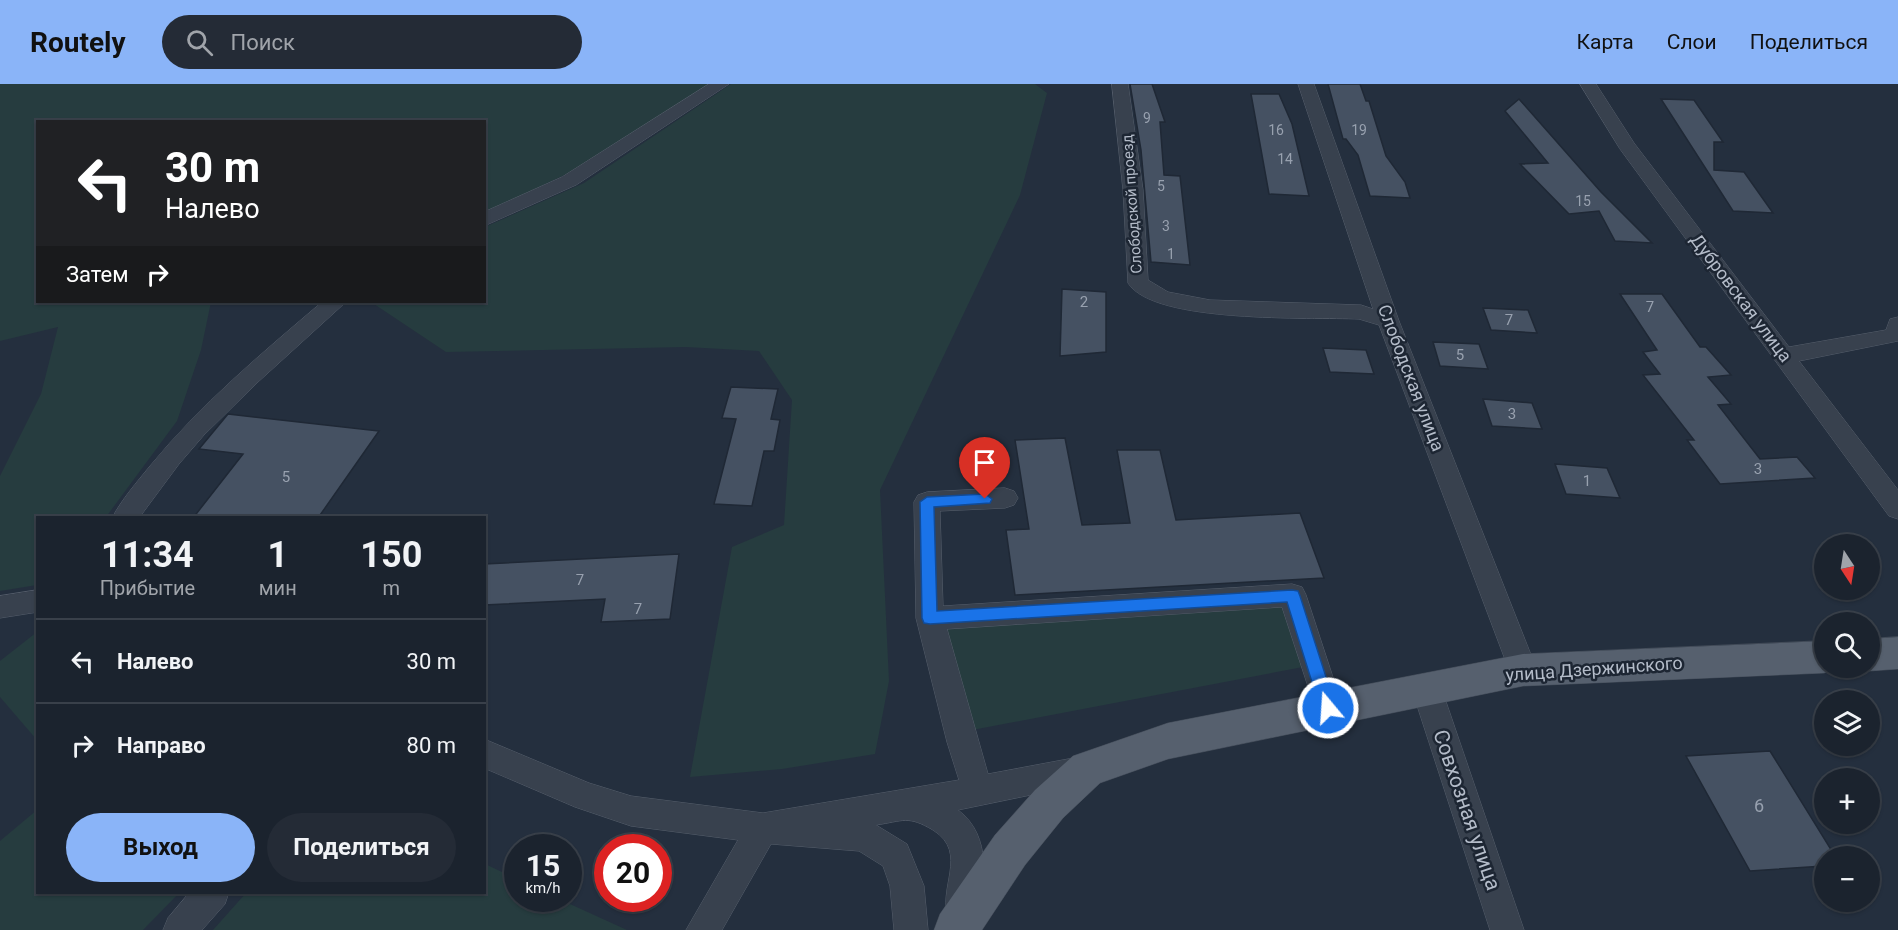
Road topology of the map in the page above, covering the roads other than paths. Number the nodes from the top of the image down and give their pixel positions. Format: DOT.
graph roads {
  1 [pos="734,84"];
  2 [pos="1120,84"];
  3 [pos="1306,84"];
  4 [pos="1588,84"];
  5 [pos="715,88"];
  6 [pos="486,219"];
  7 [pos="334,303"];
  8 [pos="1388,321"];
  9 [pos="1897,332"];
  10 [pos="1784,356"];
  11 [pos="1005,498"];
  12 [pos="1898,509"];
  13 [pos="126,516"];
  14 [pos="36,601"];
  15 [pos="0,607"];
  16 [pos="930,618"];
  17 [pos="1898,653"];
  18 [pos="1880,654"];
  19 [pos="1814,657"];
  20 [pos="1523,670"];
  21 [pos="1427,690"];
  22 [pos="1328,708"];
  23 [pos="486,754"];
  24 [pos="1087,769"];
  25 [pos="978,791"];
  26 [pos="913,804"];
  27 [pos="763,828"];
  28 [pos="211,894"];
  29 [pos="180,930"];
  30 [pos="703,930"];
  31 [pos="911,930"];
  32 [pos="957,930"];
  33 [pos="1507,930"];
  1 -- 5 [label="street"];
  2 -- 8 [label="street, Слободской проезд"];
  3 -- 8 [label="street, Слободская улица"];
  4 -- 10 [label="street, Дубровская улица"];
  5 -- 6 [label="street"];
  7 -- 13 [label="street"];
  8 -- 20 [label="street, Слободская улица"];
  9 -- 10 [label="street"];
  10 -- 12 [label="street, Дубровская улица"];
  11 -- 16 [label="street"];
  14 -- 15 [label="street"];
  16 -- 22 [label="street"];
  16 -- 25 [label="street"];
  17 -- 18 [label="main road"];
  19 -- 20 [label="main road, улица Дзержинского"];
  20 -- 21 [label="main road, улица Дзержинского"];
  21 -- 22 [label="main road, улица Дзержинского"];
  21 -- 33 [label="street, Совхозная улица"];
  22 -- 24 [label="main road, улица Дзержинского"];
  23 -- 27 [label="street"];
  24 -- 25 [label="street"];
  24 -- 32 [label="main road"];
  25 -- 26 [label="street"];
  26 -- 27 [label="street"];
  26 -- 32 [label="street"];
  27 -- 30 [label="street"];
  27 -- 31 [label="street"];
  28 -- 29 [label="street"];
}
